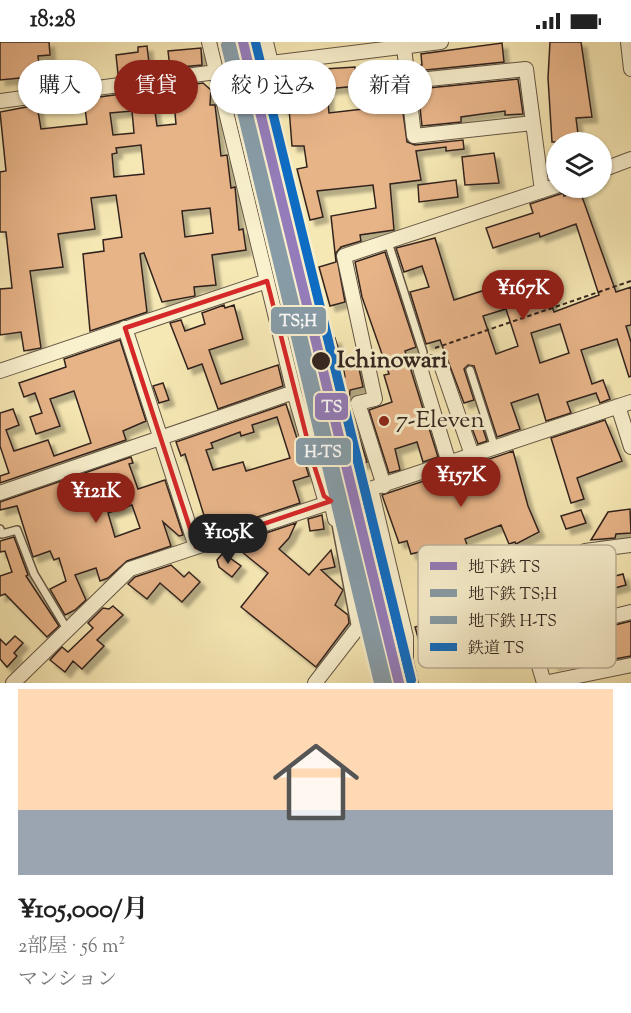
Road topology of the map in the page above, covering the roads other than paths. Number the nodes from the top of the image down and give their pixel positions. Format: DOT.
graph roads {
  1 [pos="209,42"];
  2 [pos="266,42"];
  3 [pos="441,42"];
  4 [pos="628,42"];
  5 [pos="404,47"];
  6 [pos="213,60"];
  7 [pos="406,60"];
  8 [pos="631,69"];
  9 [pos="210,73"];
  10 [pos="432,79"];
  11 [pos="0,101"];
  12 [pos="226,114"];
  13 [pos="412,114"];
  14 [pos="533,123"];
  15 [pos="631,159"];
  16 [pos="612,166"];
  17 [pos="546,190"];
  18 [pos="542,191"];
  19 [pos="388,242"];
  20 [pos="267,281"];
  21 [pos="125,328"];
  22 [pos="423,352"];
  23 [pos="470,370"];
  24 [pos="0,371"];
  25 [pos="294,392"];
  26 [pos="625,404"];
  27 [pos="163,438"];
  28 [pos="631,447"];
  29 [pos="495,448"];
  30 [pos="472,455"];
  31 [pos="449,463"];
  32 [pos="377,487"];
  33 [pos="0,493"];
  34 [pos="331,501"];
  35 [pos="334,519"];
  36 [pos="0,529"];
  37 [pos="631,545"];
  38 [pos="196,547"];
  39 [pos="616,547"];
  40 [pos="631,612"];
  41 [pos="616,616"];
  42 [pos="67,629"];
  43 [pos="356,630"];
  44 [pos="631,665"];
  45 [pos="540,668"];
  46 [pos="13,683"];
  47 [pos="315,683"];
  48 [pos="411,683"];
  49 [pos="544,683"];
  50 [pos="544,683"];
  1 -- 6 [label="street"];
  2 -- 5 [label="street"];
  3 -- 5 [label="street"];
  4 -- 8 [label="street"];
  5 -- 7 [label="street"];
  9 -- 11 [label="street"];
  10 -- 14 [label="street"];
  12 -- 20 [label="street"];
  13 -- 14 [label="street"];
  14 -- 18 [label="street"];
  15 -- 16 [label="street"];
  17 -- 18 [label="street"];
  18 -- 19 [label="street"];
  19 -- 22 [label="lane"];
  19 -- 32 [label="street"];
  20 -- 21 [label="street"];
  20 -- 25 [label="street"];
  21 -- 24 [label="street"];
  21 -- 27 [label="street"];
  23 -- 29 [label="lane"];
  25 -- 27 [label="street"];
  25 -- 34 [label="street"];
  26 -- 28 [label="street"];
  26 -- 29 [label="street"];
  27 -- 33 [label="street"];
  27 -- 38 [label="street"];
  29 -- 30 [label="street"];
  30 -- 31 [label="street"];
  30 -- 31 [label="street"];
  31 -- 32 [label="street"];
  32 -- 34 [label="street"];
  32 -- 48 [label="street"];
  34 -- 35 [label="street"];
  34 -- 38 [label="street"];
  35 -- 43 [label="lane"];
  36 -- 42 [label="lane"];
  37 -- 39 [label="street"];
  38 -- 42 [label="street"];
  40 -- 41 [label="street"];
  42 -- 46 [label="street"];
  43 -- 47 [label="street"];
  44 -- 49 [label="street"];
  45 -- 50 [label="street"];
}
